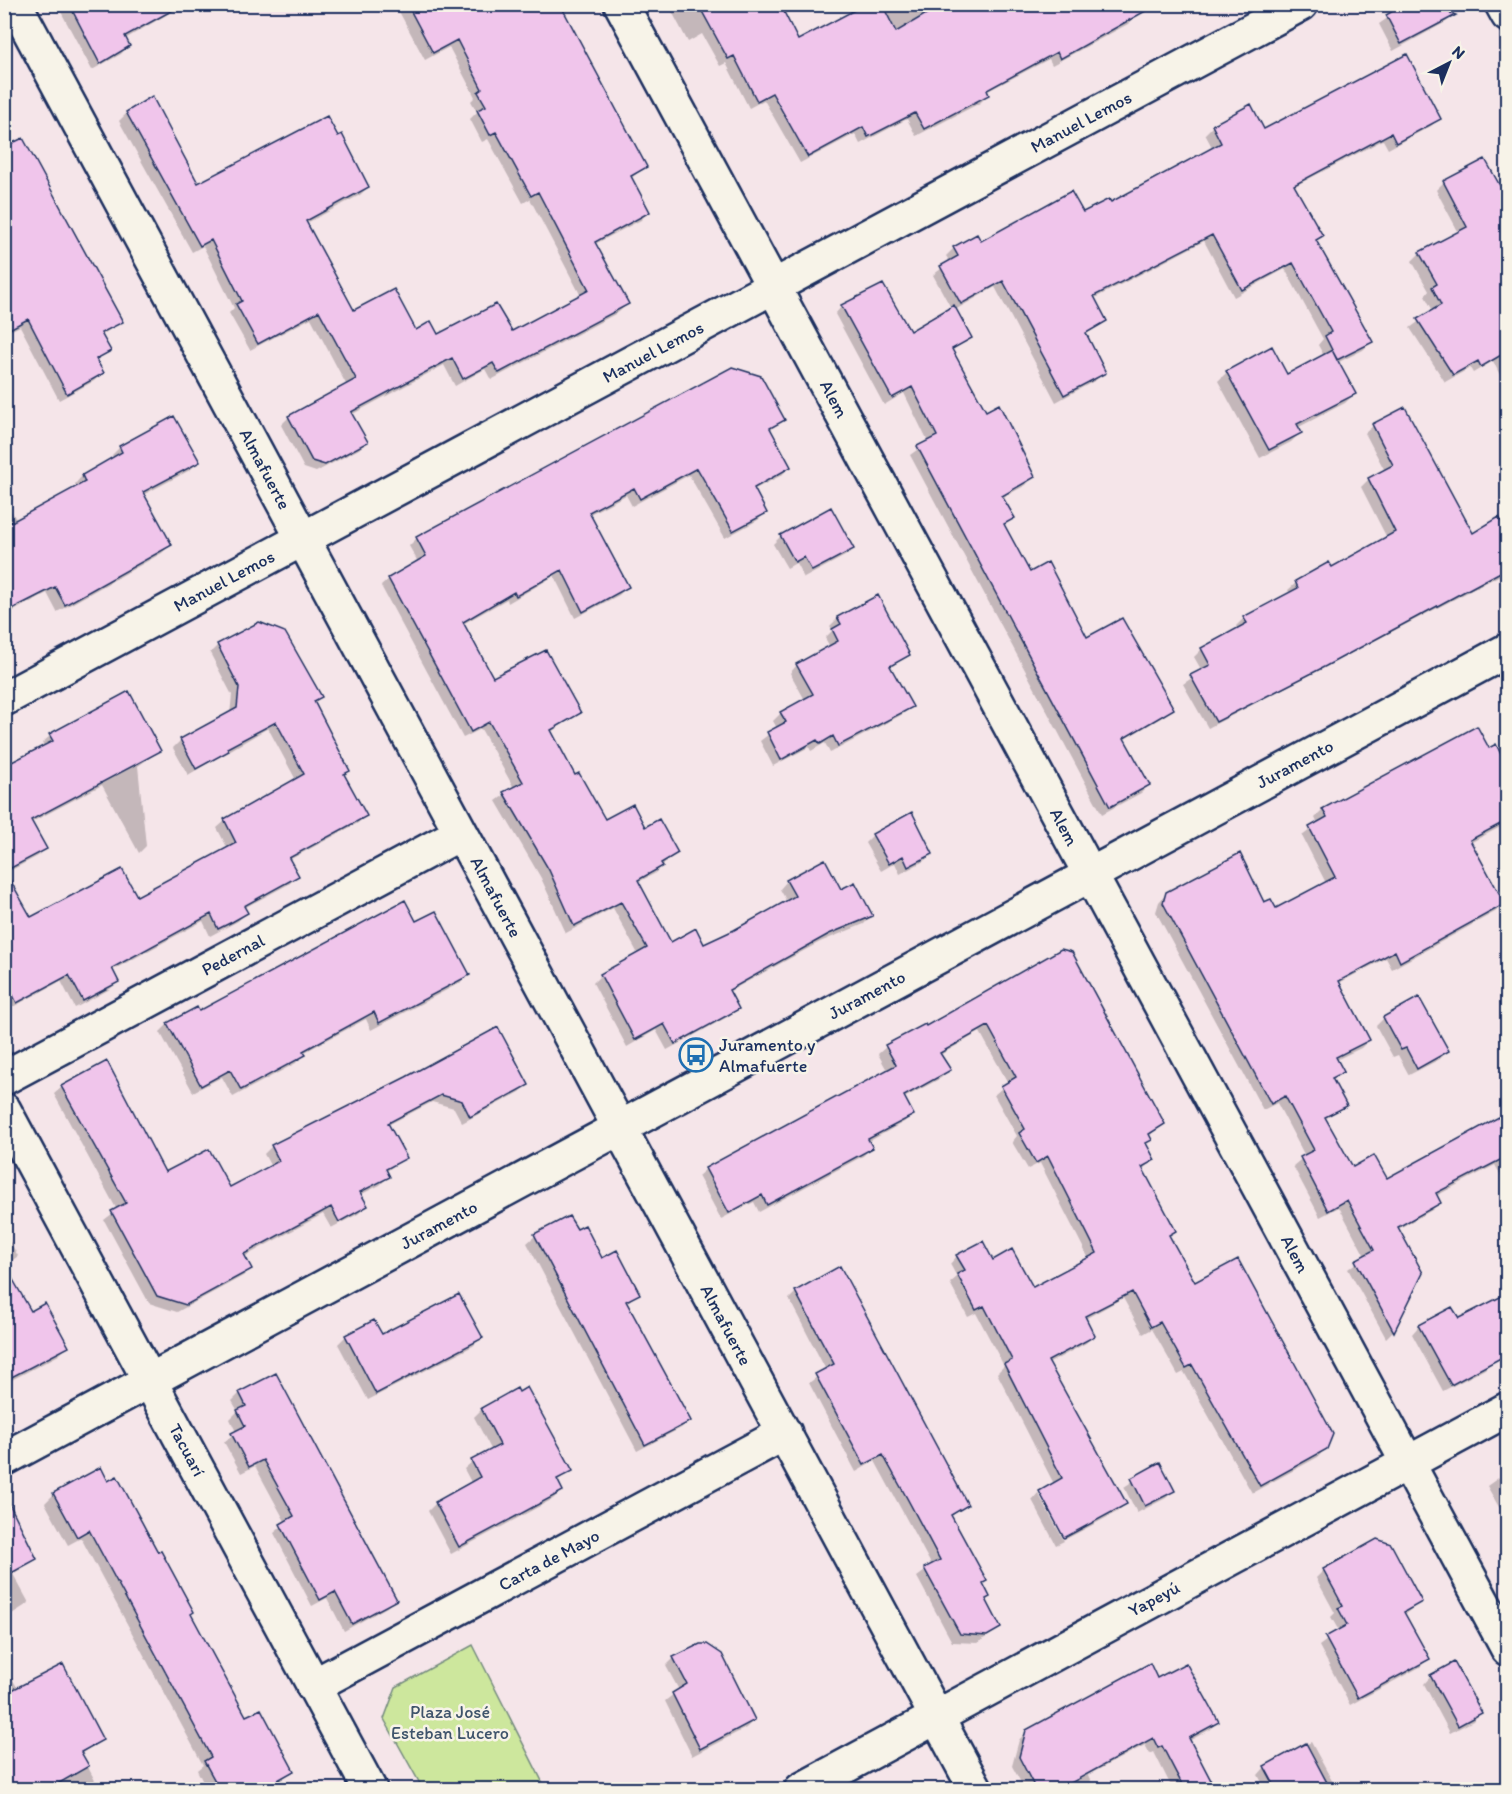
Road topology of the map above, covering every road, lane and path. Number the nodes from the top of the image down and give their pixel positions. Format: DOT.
graph roads {
  1 [pos="15,4"];
  2 [pos="621,4"];
  3 [pos="1301,4"];
  4 [pos="1502,4"];
  5 [pos="1508,15"];
  6 [pos="774,287"];
  7 [pos="303,539"];
  8 [pos="1508,650"];
  9 [pos="4,699"];
  10 [pos="461,833"];
  11 [pos="1090,875"];
  12 [pos="4,1078"];
  13 [pos="4,1110"];
  14 [pos="620,1128"];
  15 [pos="150,1381"];
  16 [pos="1508,1409"];
  17 [pos="784,1433"];
  18 [pos="4,1459"];
  19 [pos="1407,1463"];
  20 [pos="1508,1648"];
  21 [pos="314,1686"];
  22 [pos="937,1716"];
  23 [pos="369,1790"];
  24 [pos="801,1790"];
  25 [pos="976,1790"];
  1 -- 7 [label="street, Almafuerte"];
  2 -- 6 [label="street, Alem"];
  3 -- 6 [label="street, Manuel Lemos"];
  4 -- 5 [label="street"];
  6 -- 7 [label="street, Manuel Lemos"];
  6 -- 11 [label="street, Alem"];
  7 -- 9 [label="street, Manuel Lemos"];
  7 -- 10 [label="street, Almafuerte"];
  8 -- 11 [label="street, Juramento"];
  10 -- 12 [label="street, Pedernal"];
  10 -- 14 [label="street, Almafuerte"];
  11 -- 14 [label="street, Juramento"];
  11 -- 19 [label="street, Alem"];
  13 -- 15 [label="street, Tacuarí"];
  14 -- 15 [label="street, Juramento"];
  14 -- 17 [label="street, Almafuerte"];
  15 -- 18 [label="street, Juramento"];
  15 -- 21 [label="street, Tacuarí"];
  16 -- 19 [label="street, Yapeyú"];
  17 -- 21 [label="street, Carta de Mayo"];
  17 -- 22 [label="street, Almafuerte"];
  19 -- 20 [label="street, Alem"];
  19 -- 22 [label="street, Yapeyú"];
  21 -- 23 [label="street, Tacuarí"];
  22 -- 24 [label="street, Yapeyú"];
  22 -- 25 [label="street, Almafuerte"];
}
